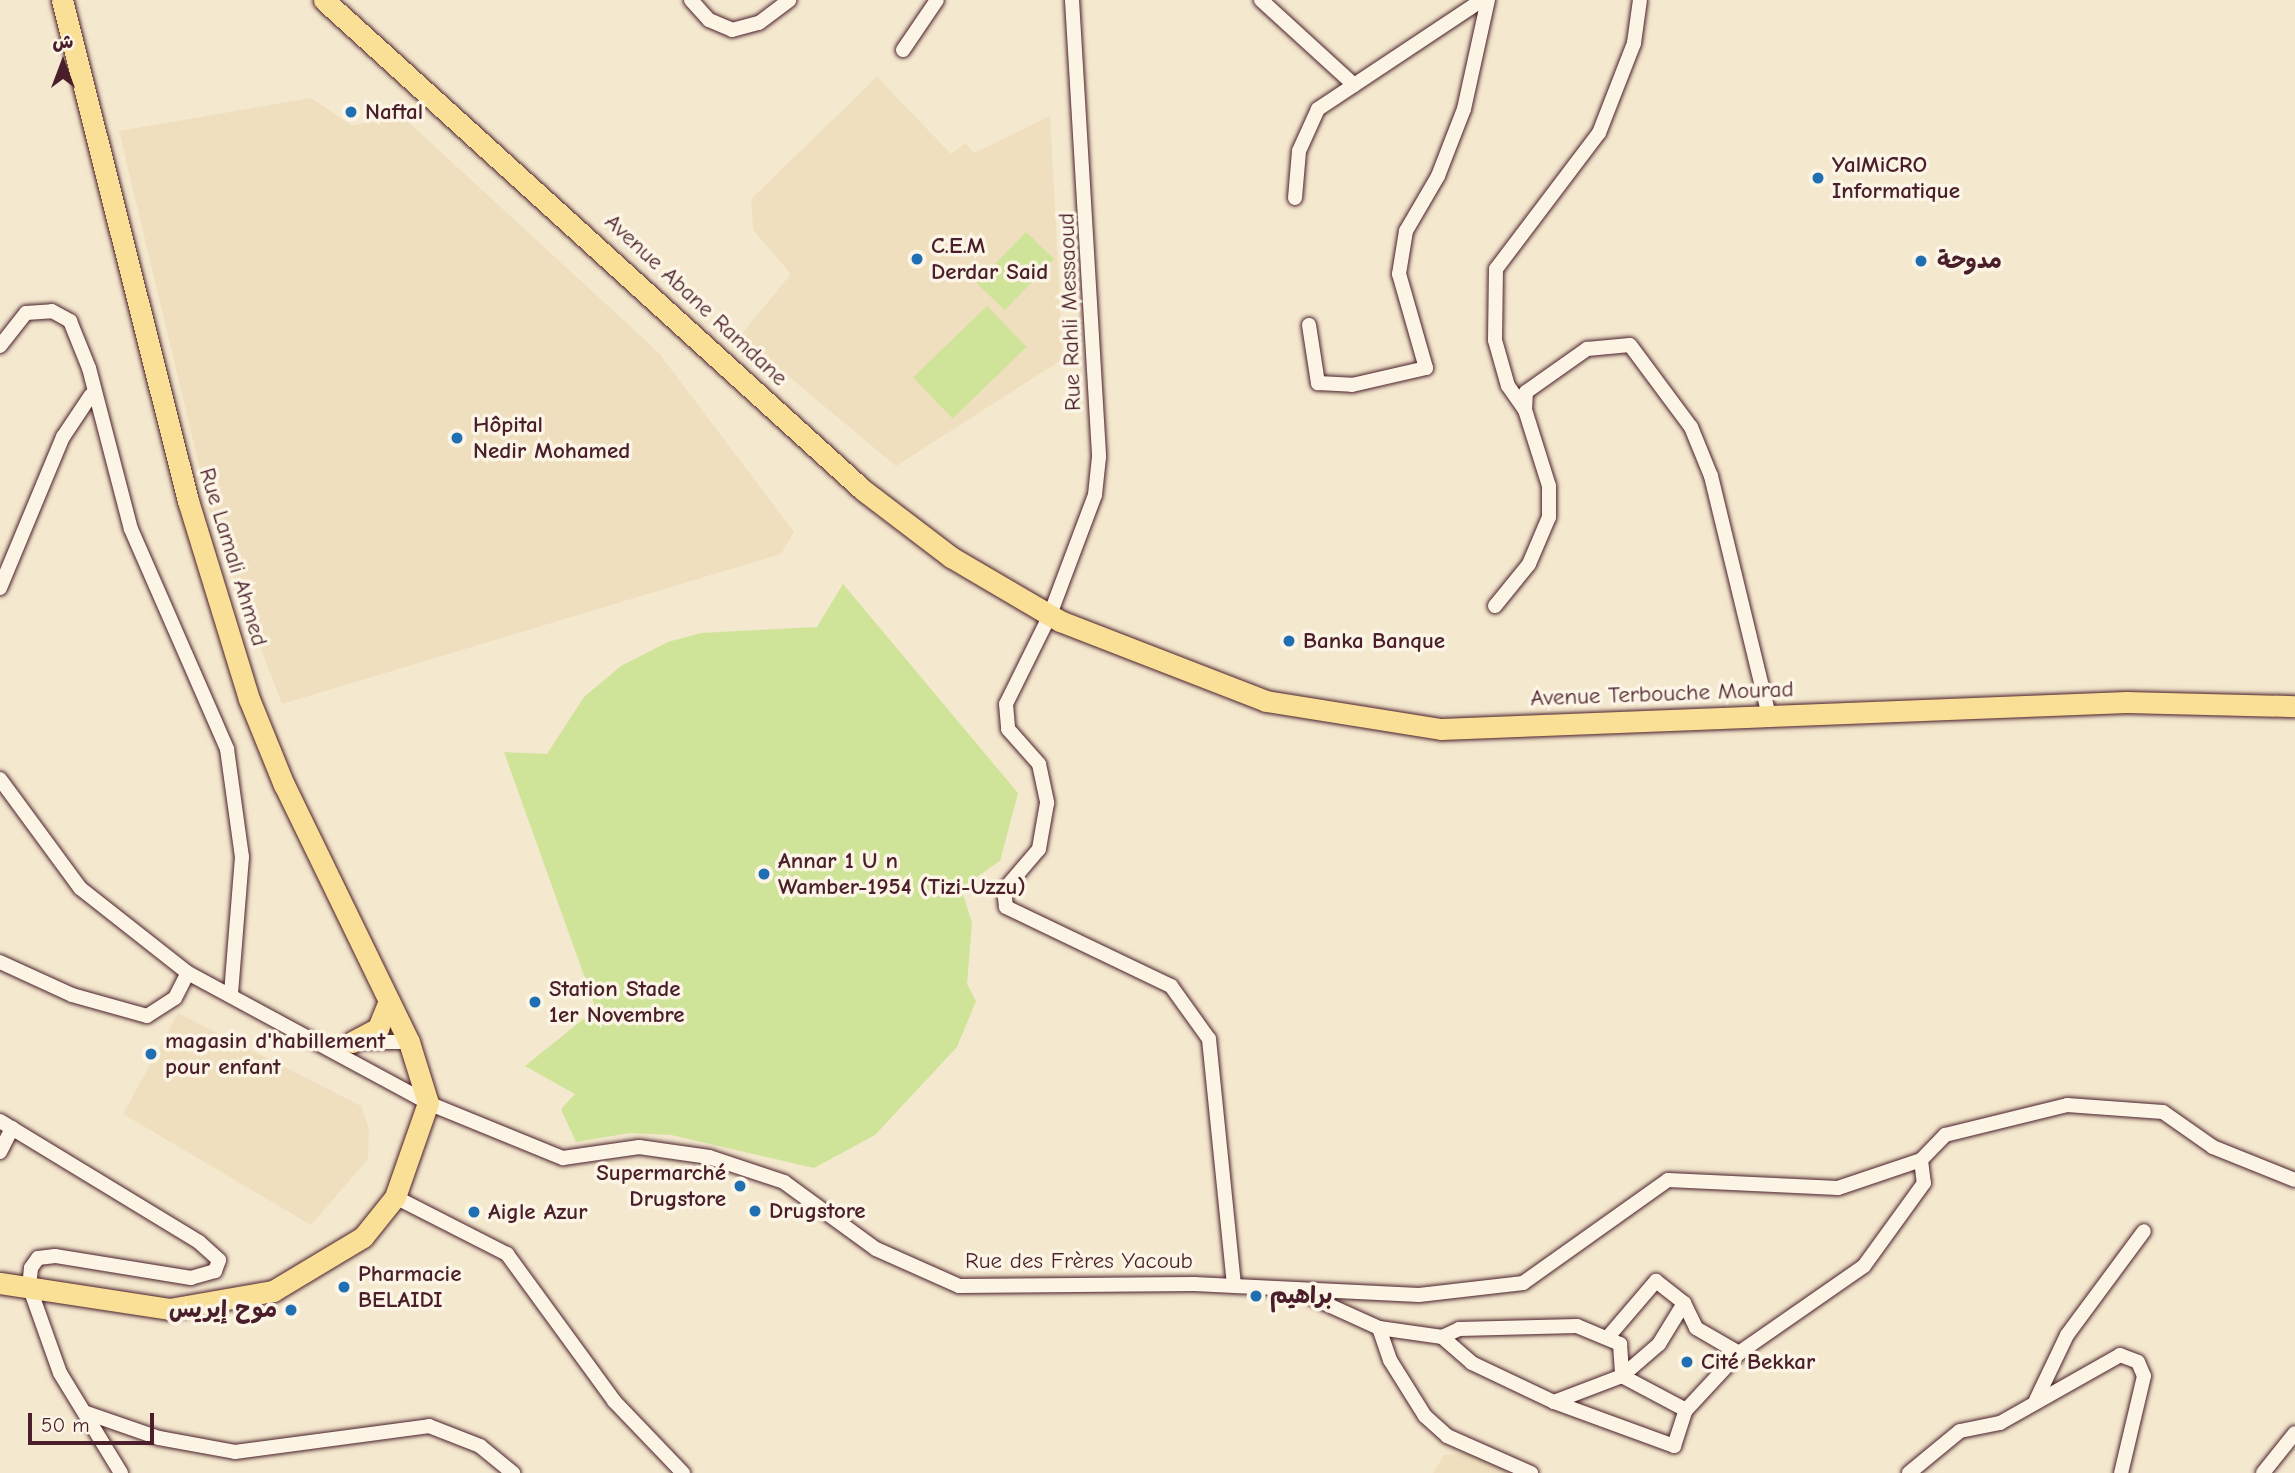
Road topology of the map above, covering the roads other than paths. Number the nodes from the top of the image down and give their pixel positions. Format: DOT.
graph roads {
  1 [pos="62,0"];
  2 [pos="324,0"];
  3 [pos="691,0"];
  4 [pos="789,0"];
  5 [pos="937,0"];
  6 [pos="1072,0"];
  7 [pos="1482,0"];
  8 [pos="1488,0"];
  9 [pos="1640,0"];
  10 [pos="1268,3"];
  11 [pos="903,50"];
  12 [pos="1354,85"];
  13 [pos="1295,198"];
  14 [pos="1309,325"];
  15 [pos="0,345"];
  16 [pos="91,395"];
  17 [pos="1525,410"];
  18 [pos="0,588"];
  19 [pos="1495,606"];
  20 [pos="1050,615"];
  21 [pos="2295,706"];
  22 [pos="1769,716"];
  23 [pos="0,779"];
  24 [pos="0,962"];
  25 [pos="188,973"];
  26 [pos="231,995"];
  27 [pos="389,1001"];
  28 [pos="318,1038"];
  29 [pos="352,1042"];
  30 [pos="409,1042"];
  31 [pos="428,1103"];
  32 [pos="6,1124"];
  33 [pos="0,1152"];
  34 [pos="1921,1160"];
  35 [pos="2295,1180"];
  36 [pos="395,1197"];
  37 [pos="2144,1231"];
  38 [pos="0,1283"];
  39 [pos="29,1286"];
  40 [pos="1234,1286"];
  41 [pos="1294,1289"];
  42 [pos="1684,1303"];
  43 [pos="1379,1328"];
  44 [pos="1608,1336"];
  45 [pos="1443,1337"];
  46 [pos="1739,1353"];
  47 [pos="1622,1376"];
  48 [pos="2036,1400"];
  49 [pos="1554,1402"];
  50 [pos="1686,1410"];
  51 [pos="84,1412"];
  52 [pos="2295,1433"];
  53 [pos="121,1473"];
  54 [pos="513,1473"];
  55 [pos="683,1473"];
  56 [pos="1531,1473"];
  57 [pos="1909,1473"];
  58 [pos="2121,1473"];
  59 [pos="2263,1473"];
  1 -- 27 [label="main road, Rue Lamali Ahmed"];
  2 -- 20 [label="main road, Avenue Abane Ramdane"];
  3 -- 4 [label="street"];
  5 -- 11 [label="street"];
  6 -- 20 [label="street, Rue Rahli Messaoud"];
  7 -- 12 [label="street"];
  8 -- 14 [label="street"];
  9 -- 17 [label="street"];
  10 -- 12 [label="street"];
  12 -- 13 [label="street"];
  15 -- 16 [label="street"];
  16 -- 18 [label="street"];
  16 -- 26 [label="street"];
  17 -- 19 [label="street"];
  17 -- 22 [label="street"];
  20 -- 22 [label="main road, Avenue Terbouche Mourad"];
  20 -- 40 [label="street, Rue Rahli Messaoud"];
  21 -- 22 [label="main road, Avenue Terbouche Mourad"];
  23 -- 25 [label="street, Rue des Frères Yacoub"];
  24 -- 25 [label="street"];
  25 -- 26 [label="street, Rue des Frères Yacoub"];
  26 -- 28 [label="street, Rue des Frères Yacoub"];
  27 -- 29 [label="main road"];
  27 -- 30 [label="main road, Rue Lamali Ahmed"];
  28 -- 29 [label="street"];
  28 -- 31 [label="street, Rue des Frères Yacoub"];
  29 -- 30 [label="street"];
  30 -- 31 [label="main road, Rue Lamali Ahmed"];
  31 -- 36 [label="main road"];
  31 -- 40 [label="street, Rue des Frères Yacoub"];
  32 -- 33 [label="street"];
  32 -- 39 [label="street"];
  34 -- 35 [label="street"];
  34 -- 41 [label="street, Rue des Frères Yacoub"];
  34 -- 46 [label="street"];
  36 -- 39 [label="main road"];
  36 -- 55 [label="street"];
  37 -- 48 [label="street"];
  38 -- 39 [label="main road"];
  39 -- 51 [label="street"];
  40 -- 41 [label="street, Rue des Frères Yacoub"];
  41 -- 43 [label="street"];
  42 -- 44 [label="street"];
  42 -- 46 [label="street"];
  42 -- 47 [label="street"];
  43 -- 45 [label="street"];
  43 -- 56 [label="street"];
  44 -- 45 [label="street"];
  44 -- 47 [label="street"];
  45 -- 49 [label="street"];
  46 -- 50 [label="street"];
  47 -- 49 [label="street"];
  47 -- 50 [label="street"];
  48 -- 57 [label="street"];
  48 -- 58 [label="street"];
  49 -- 50 [label="street"];
  51 -- 53 [label="street"];
  51 -- 54 [label="street"];
  52 -- 59 [label="street"];
}
